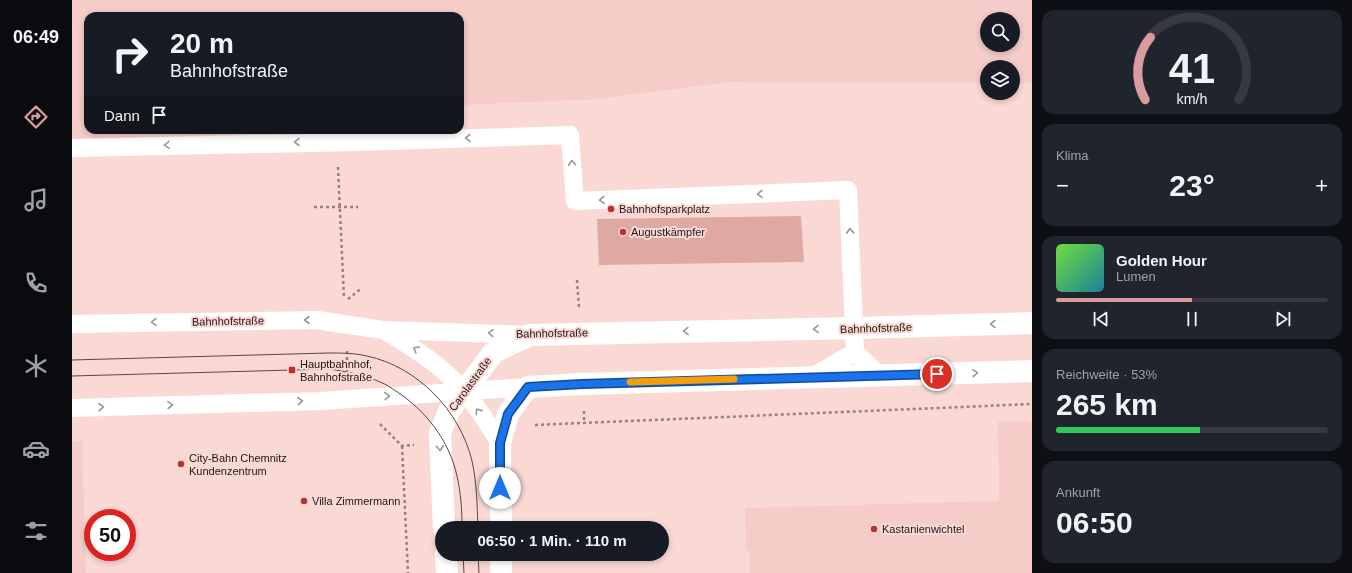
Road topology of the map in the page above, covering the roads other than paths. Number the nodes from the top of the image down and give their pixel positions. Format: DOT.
graph roads {
  1 [pos="72,148"];
  2 [pos="1032,323"];
  3 [pos="72,324"];
  4 [pos="854,328"];
  5 [pos="383,330"];
  6 [pos="530,335"];
  7 [pos="855,352"];
  8 [pos="1032,371"];
  9 [pos="880,376"];
  10 [pos="812,377"];
  11 [pos="528,387"];
  12 [pos="464,391"];
  13 [pos="72,408"];
  14 [pos="500,443"];
  15 [pos="444,521"];
  16 [pos="500,521"];
  17 [pos="446,561"];
  18 [pos="501,561"];
  19 [pos="447,573"];
  20 [pos="501,573"];
  4 -- 1 [label="lane, one-way"];
  2 -- 4 [label="main road, Bahnhofstraße, one-way"];
  5 -- 3 [label="lane, Bahnhofstraße, one-way"];
  4 -- 6 [label="main road, Bahnhofstraße, one-way"];
  4 -- 7 [label="lane"];
  6 -- 5 [label="lane, Bahnhofstraße, one-way"];
  12 -- 5 [label="lane, one-way"];
  6 -- 12 [label="main road, Carolastraße"];
  7 -- 9 [label="lane"];
  7 -- 10 [label="lane"];
  9 -- 8 [label="main road, one-way"];
  9 -- 10 [label="main road"];
  10 -- 11 [label="main road"];
  11 -- 12 [label="lane"];
  11 -- 14 [label="main road"];
  13 -- 12 [label="lane, one-way"];
  14 -- 12 [label="lane, one-way"];
  12 -- 15 [label="main road, Carolastraße, one-way"];
  14 -- 16 [label="main road"];
  17 -- 19 [label="main road"];
  18 -- 20 [label="main road"];
}
